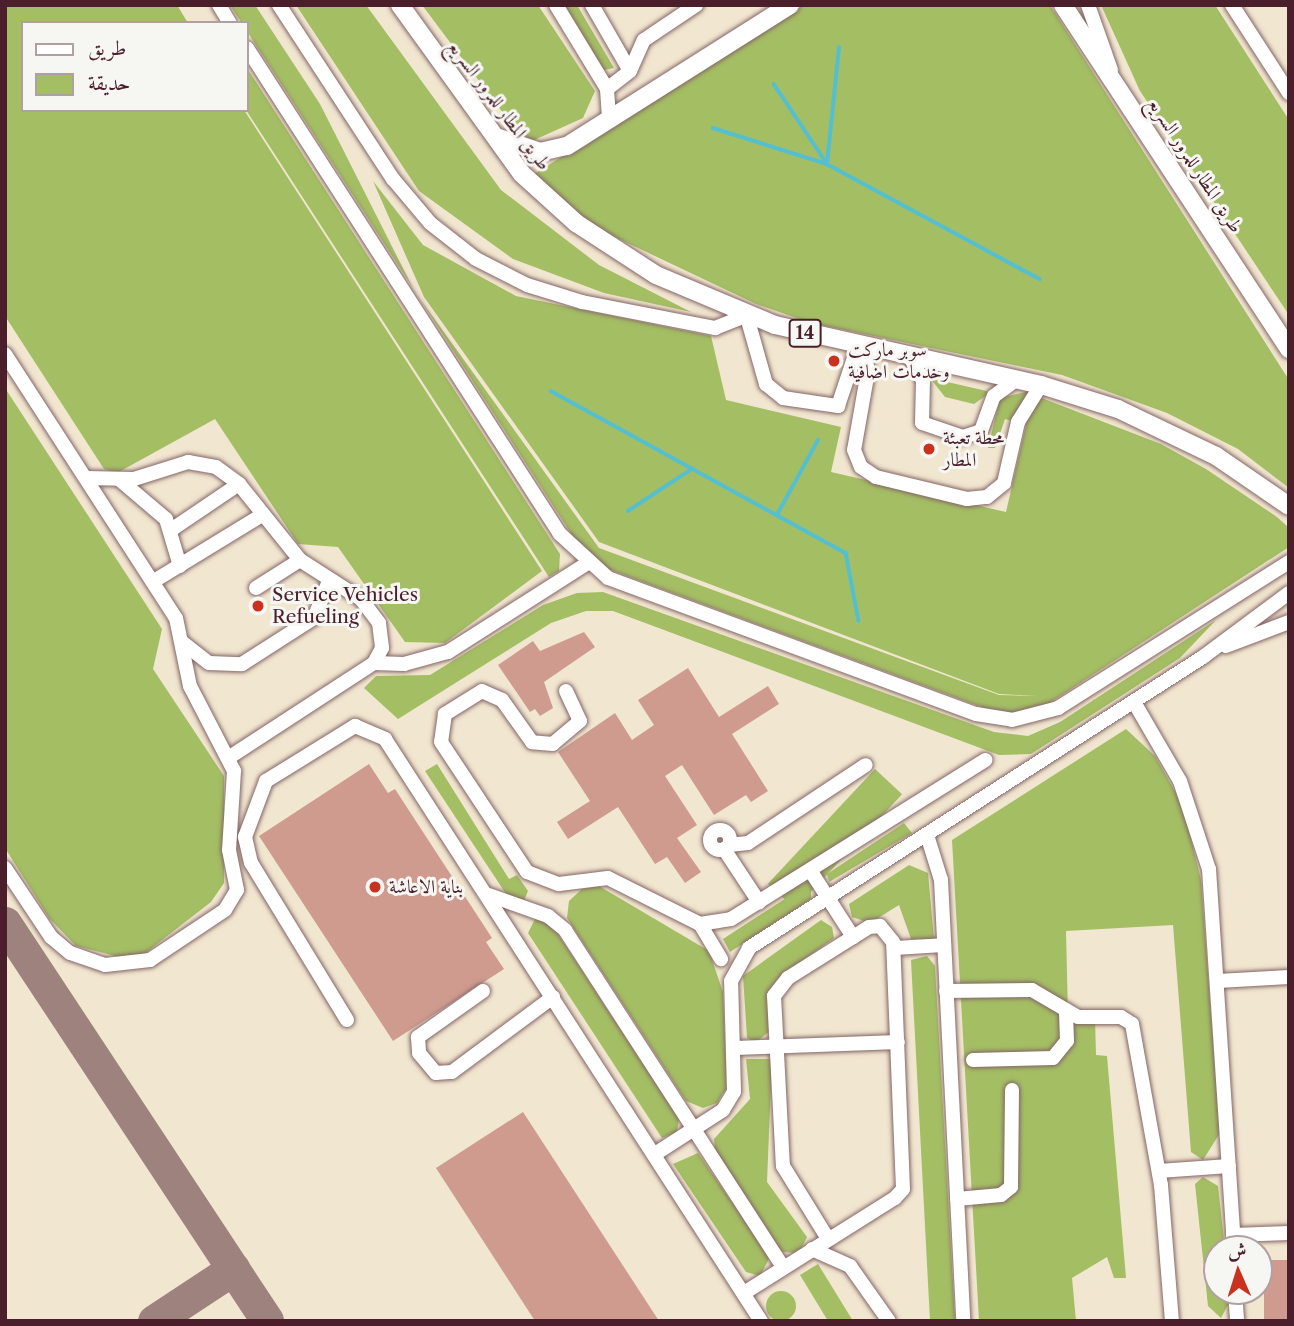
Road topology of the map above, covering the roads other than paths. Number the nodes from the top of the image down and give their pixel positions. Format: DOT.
graph roads {
  1 [pos="219,5"];
  2 [pos="279,5"];
  3 [pos="400,5"];
  4 [pos="556,5"];
  5 [pos="592,5"];
  6 [pos="696,5"];
  7 [pos="790,5"];
  8 [pos="1063,5"];
  9 [pos="1088,5"];
  10 [pos="1232,5"];
  11 [pos="410,13"];
  12 [pos="229,21"];
  13 [pos="248,50"];
  14 [pos="631,71"];
  15 [pos="1115,81"];
  16 [pos="607,89"];
  17 [pos="1289,93"];
  18 [pos="609,121"];
  19 [pos="483,125"];
  20 [pos="746,316"];
  21 [pos="860,346"];
  22 [pos="1289,349"];
  23 [pos="5,354"];
  24 [pos="909,357"];
  25 [pos="1017,379"];
  26 [pos="1041,385"];
  27 [pos="86,478"];
  28 [pos="120,481"];
  29 [pos="239,484"];
  30 [pos="1289,506"];
  31 [pos="262,515"];
  32 [pos="171,530"];
  33 [pos="300,560"];
  34 [pos="1289,562"];
  35 [pos="586,564"];
  36 [pos="180,566"];
  37 [pos="154,581"];
  38 [pos="329,581"];
  39 [pos="256,588"];
  40 [pos="1289,593"];
  41 [pos="1289,622"];
  42 [pos="182,642"];
  43 [pos="1203,657"];
  44 [pos="374,663"];
  45 [pos="566,691"];
  46 [pos="1134,702"];
  47 [pos="230,757"];
  48 [pos="985,760"];
  49 [pos="866,765"];
  50 [pos="927,835"];
  51 [pos="5,868"];
  52 [pos="810,870"];
  53 [pos="489,895"];
  54 [pos="830,900"];
  55 [pos="759,902"];
  56 [pos="700,924"];
  57 [pos="853,937"];
  58 [pos="944,945"];
  59 [pos="894,948"];
  60 [pos="721,959"];
  61 [pos="1289,977"];
  62 [pos="1219,981"];
  63 [pos="483,991"];
  64 [pos="946,991"];
  65 [pos="553,997"];
  66 [pos="1066,1010"];
  67 [pos="347,1020"];
  68 [pos="898,1042"];
  69 [pos="776,1047"];
  70 [pos="735,1048"];
  71 [pos="973,1060"];
  72 [pos="1012,1090"];
  73 [pos="694,1130"];
  74 [pos="655,1154"];
  75 [pos="1229,1166"];
  76 [pos="1159,1171"];
  77 [pos="957,1199"];
  78 [pos="1233,1235"];
  79 [pos="828,1239"];
  80 [pos="812,1249"];
  81 [pos="783,1267"];
  82 [pos="744,1293"];
  83 [pos="761,1321"];
  84 [pos="889,1321"];
  85 [pos="963,1321"];
  86 [pos="1172,1321"];
  1 -- 12 [label="lane"];
  2 -- 20 [label="lane"];
  3 -- 11 [label="main road, طريق المطار للمرور السريع"];
  4 -- 16 [label="lane"];
  5 -- 14 [label="lane"];
  6 -- 14 [label="lane"];
  7 -- 18 [label="main road"];
  8 -- 15 [label="main road, طريق المطار للمرور السريع"];
  9 -- 15 [label="lane"];
  10 -- 17 [label="lane"];
  11 -- 19 [label="main road, طريق المطار للمرور السريع / 14"];
  13 -- 35 [label="lane"];
  14 -- 16 [label="lane"];
  15 -- 22 [label="main road, طريق المطار للمرور السريع"];
  16 -- 18 [label="lane"];
  18 -- 19 [label="main road"];
  19 -- 20 [label="main road, طريق المطار للمرور السريع / 14"];
  20 -- 21 [label="main road, طريق المطار للمرور السريع / 14"];
  20 -- 21 [label="lane"];
  21 -- 24 [label="main road, طريق المطار للمرور السريع / 14"];
  21 -- 26 [label="lane"];
  23 -- 27 [label="lane"];
  24 -- 25 [label="main road, طريق المطار للمرور السريع / 14"];
  24 -- 25 [label="lane"];
  25 -- 26 [label="main road, طريق المطار للمرور السريع / 14"];
  26 -- 30 [label="main road, طريق المطار للمرور السريع / 14"];
  27 -- 28 [label="lane"];
  27 -- 37 [label="lane"];
  28 -- 29 [label="lane"];
  28 -- 32 [label="lane"];
  29 -- 31 [label="lane"];
  29 -- 32 [label="lane"];
  31 -- 33 [label="lane"];
  31 -- 36 [label="lane"];
  32 -- 36 [label="lane"];
  33 -- 38 [label="lane"];
  33 -- 39 [label="lane"];
  34 -- 35 [label="lane"];
  35 -- 44 [label="lane"];
  36 -- 37 [label="lane"];
  37 -- 42 [label="lane"];
  38 -- 42 [label="lane"];
  38 -- 44 [label="lane"];
  40 -- 43 [label="lane"];
  41 -- 43 [label="lane"];
  42 -- 47 [label="lane"];
  43 -- 46 [label="lane"];
  44 -- 47 [label="lane"];
  45 -- 56 [label="lane"];
  46 -- 50 [label="lane"];
  46 -- 62 [label="lane"];
  47 -- 51 [label="lane"];
  48 -- 52 [label="lane"];
  49 -- 55 [label="lane"];
  50 -- 54 [label="lane"];
  50 -- 58 [label="lane"];
  52 -- 54 [label="lane"];
  52 -- 55 [label="lane"];
  53 -- 65 [label="lane"];
  53 -- 67 [label="lane"];
  53 -- 73 [label="lane"];
  54 -- 57 [label="lane"];
  54 -- 70 [label="lane"];
  55 -- 56 [label="lane"];
  56 -- 60 [label="lane"];
  57 -- 59 [label="lane"];
  57 -- 69 [label="lane"];
  58 -- 59 [label="lane"];
  58 -- 64 [label="lane"];
  59 -- 68 [label="lane"];
  61 -- 62 [label="lane"];
  62 -- 75 [label="lane"];
  63 -- 65 [label="lane"];
  64 -- 66 [label="lane"];
  64 -- 77 [label="lane"];
  65 -- 74 [label="lane"];
  66 -- 71 [label="lane"];
  66 -- 76 [label="lane"];
  68 -- 69 [label="lane"];
  68 -- 79 [label="lane"];
  69 -- 70 [label="lane"];
  69 -- 79 [label="lane"];
  70 -- 73 [label="lane"];
  72 -- 77 [label="lane"];
  73 -- 74 [label="lane"];
  73 -- 81 [label="lane"];
  74 -- 82 [label="lane"];
  75 -- 76 [label="lane"];
  75 -- 78 [label="lane"];
  76 -- 86 [label="lane"];
  77 -- 85 [label="lane"];
  79 -- 80 [label="lane"];
  80 -- 81 [label="lane"];
  80 -- 84 [label="lane"];
  81 -- 82 [label="lane"];
  82 -- 83 [label="lane"];
}
